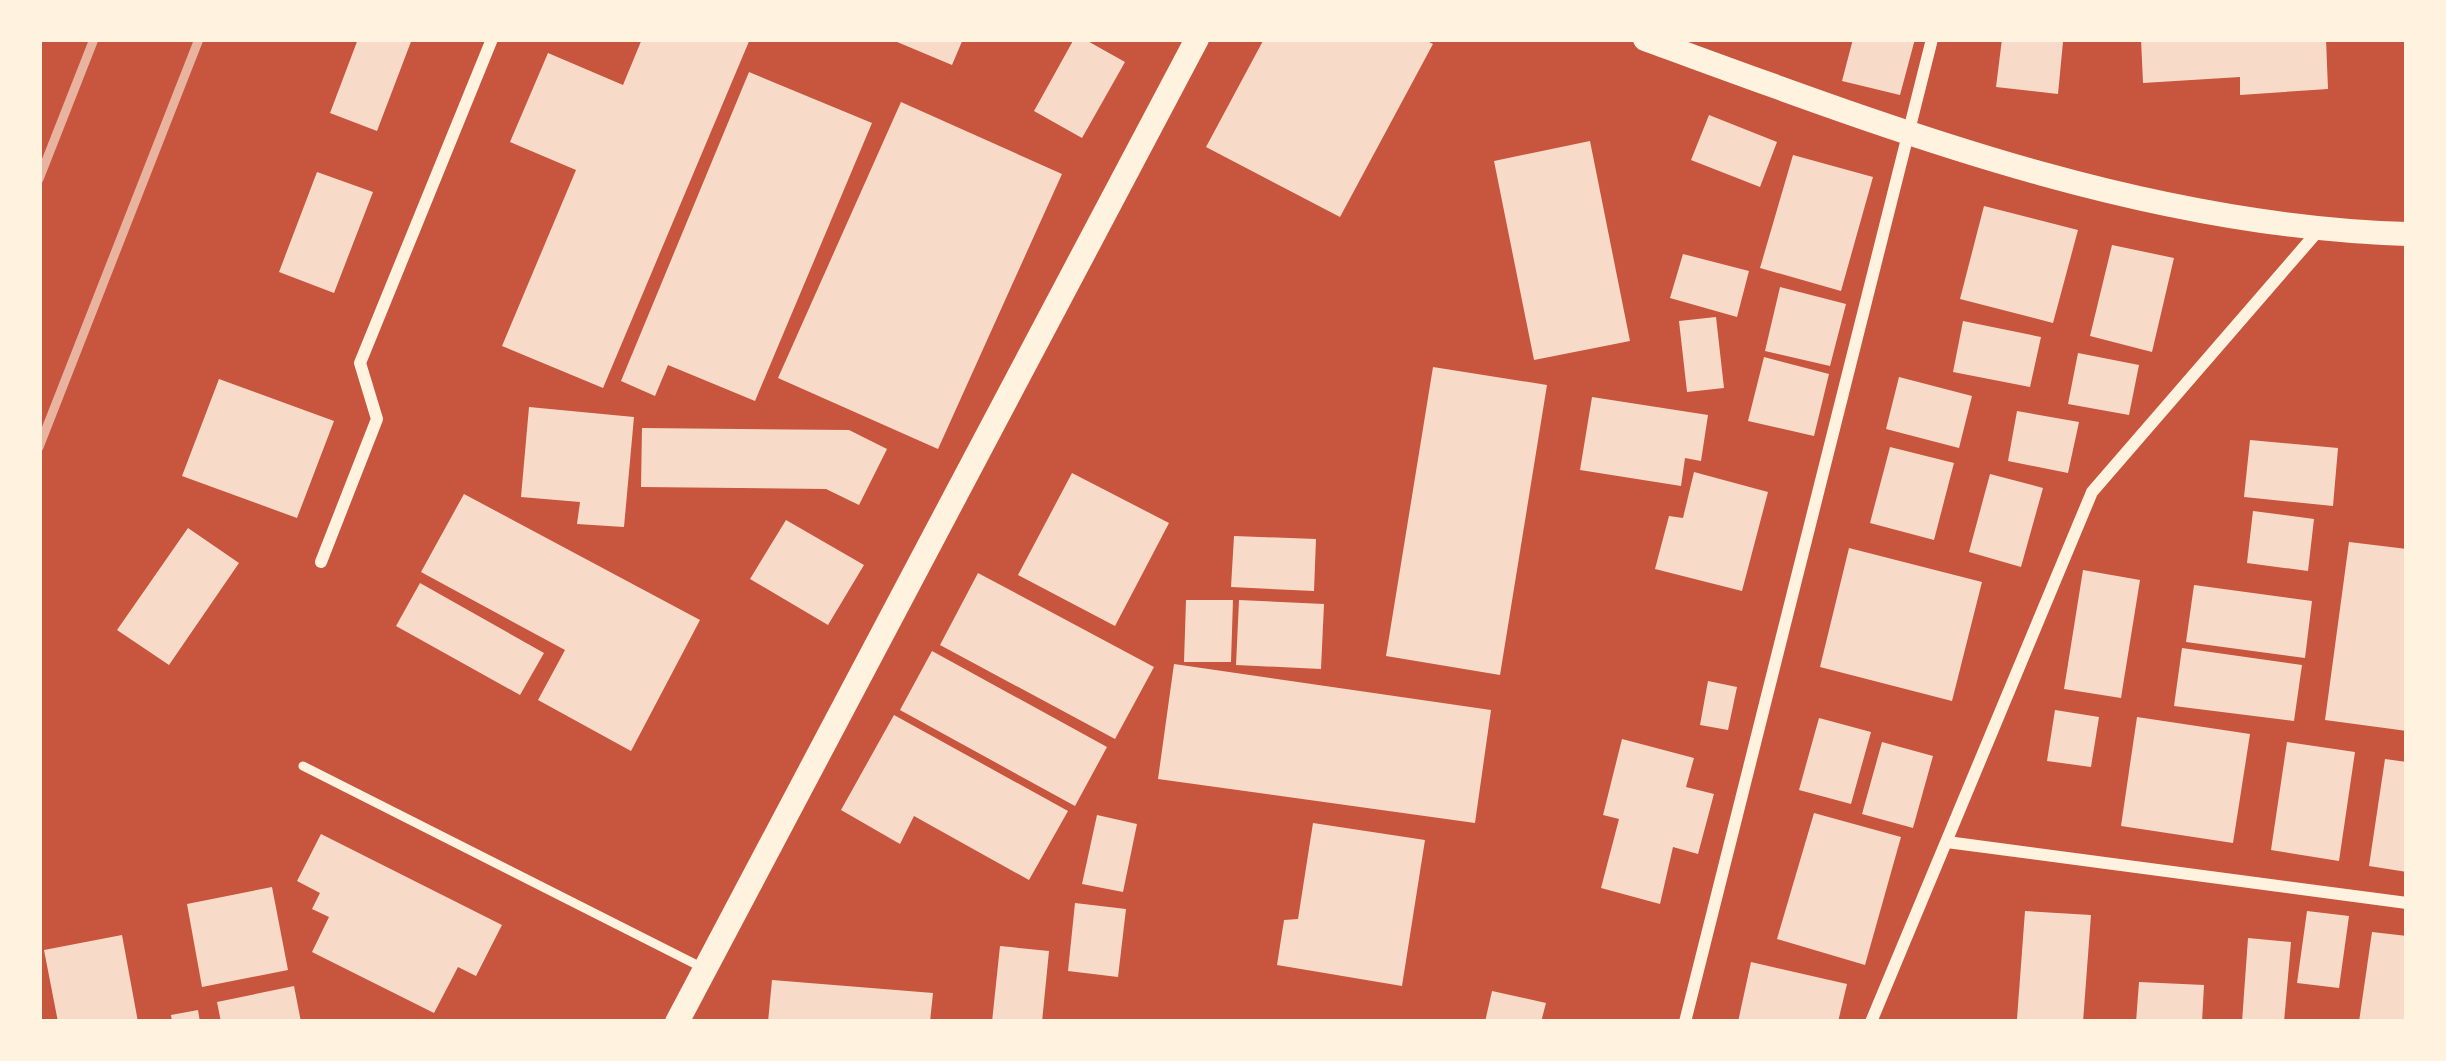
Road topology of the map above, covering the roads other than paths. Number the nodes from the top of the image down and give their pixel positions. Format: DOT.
graph roads {
  1 [pos="493,39"];
  2 [pos="1197,39"];
  3 [pos="1646,39"];
  4 [pos="1932,39"];
  5 [pos="1908,135"];
  6 [pos="2318,231"];
  7 [pos="2407,233"];
  8 [pos="321,562"];
  9 [pos="303,766"];
  10 [pos="1947,842"];
  11 [pos="2407,903"];
  12 [pos="704,969"];
  13 [pos="676,1022"];
  14 [pos="1685,1022"];
  15 [pos="1871,1022"];
  1 -- 8 [label="street"];
  2 -- 12 [label="main road"];
  3 -- 5 [label="main road"];
  4 -- 5 [label="street"];
  5 -- 6 [label="main road"];
  5 -- 14 [label="street"];
  6 -- 7 [label="main road"];
  6 -- 10 [label="street"];
  9 -- 12 [label="lane"];
  10 -- 11 [label="street"];
  10 -- 15 [label="street"];
  12 -- 13 [label="main road"];
}
